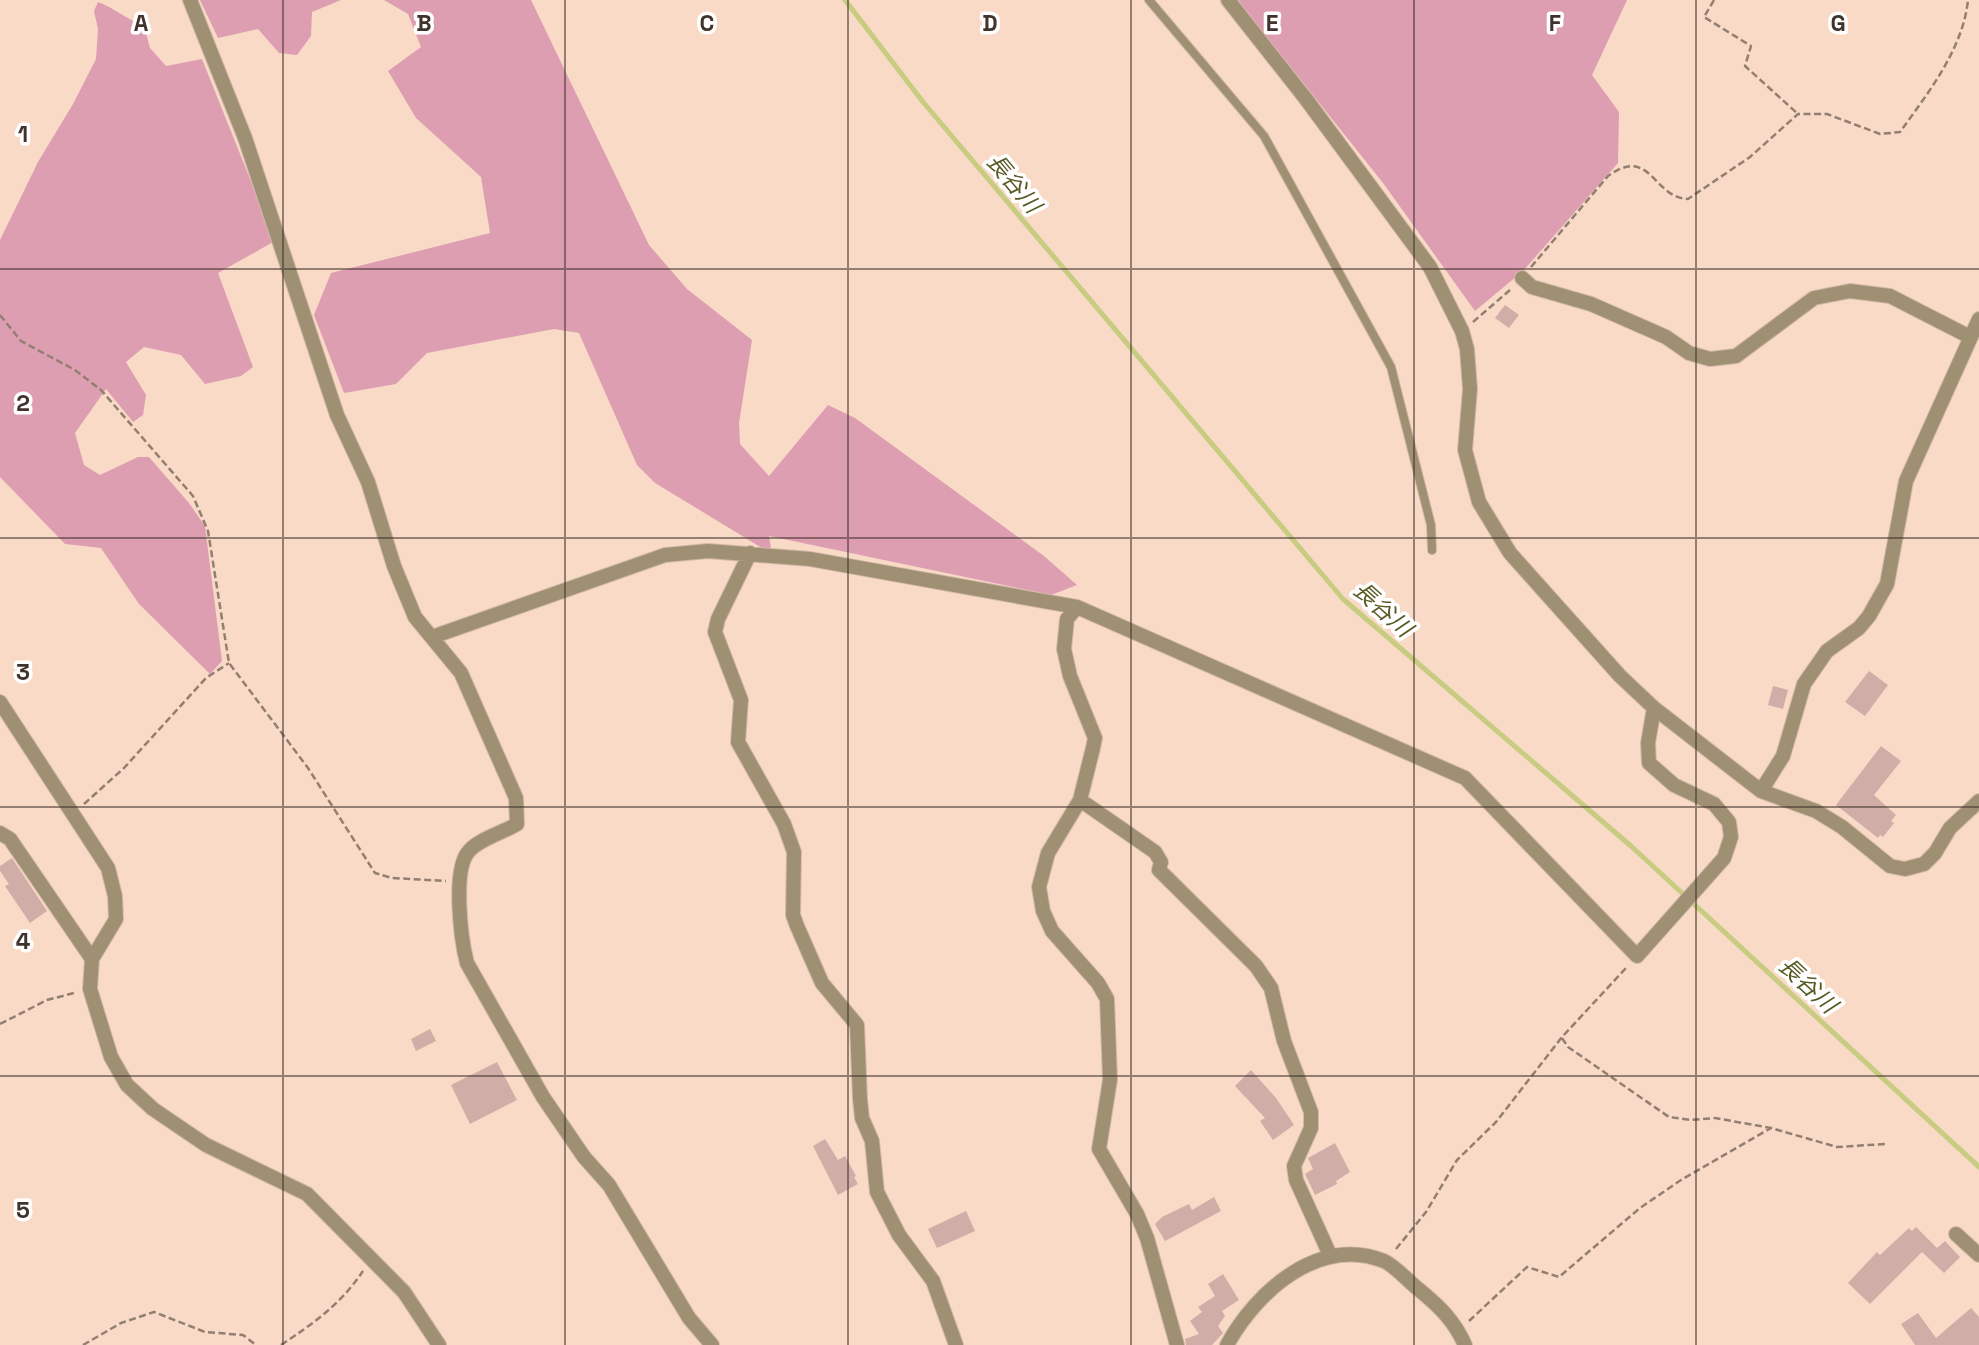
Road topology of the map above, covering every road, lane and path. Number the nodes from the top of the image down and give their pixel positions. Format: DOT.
graph roads {
  1 [pos="190,0"];
  2 [pos="1149,0"];
  3 [pos="1228,0"];
  4 [pos="1714,0"];
  5 [pos="1968,0"];
  6 [pos="1798,114"];
  7 [pos="1522,278"];
  8 [pos="0,315"];
  9 [pos="1979,319"];
  10 [pos="1462,331"];
  11 [pos="1970,337"];
  12 [pos="1432,550"];
  13 [pos="750,553"];
  14 [pos="1077,607"];
  15 [pos="432,637"];
  16 [pos="229,663"];
  17 [pos="0,702"];
  18 [pos="1654,708"];
  19 [pos="1761,791"];
  20 [pos="1080,800"];
  21 [pos="1979,801"];
  22 [pos="74,812"];
  23 [pos="0,833"];
  24 [pos="460,882"];
  25 [pos="1637,956"];
  26 [pos="92,959"];
  27 [pos="90,989"];
  28 [pos="0,1024"];
  29 [pos="1562,1037"];
  30 [pos="1770,1128"];
  31 [pos="1885,1144"];
  32 [pos="1956,1234"];
  33 [pos="1330,1255"];
  34 [pos="1979,1255"];
  35 [pos="372,1257"];
  36 [pos="1385,1261"];
  37 [pos="1458,1328"];
  38 [pos="83,1345"];
  39 [pos="256,1345"];
  40 [pos="282,1345"];
  41 [pos="439,1345"];
  42 [pos="712,1345"];
  43 [pos="956,1345"];
  44 [pos="1177,1345"];
  45 [pos="1227,1345"];
  46 [pos="1464,1345"];
  1 -- 15 [label="street"];
  2 -- 12 [label="lane"];
  3 -- 10 [label="street"];
  4 -- 6 [label="path"];
  5 -- 6 [label="path"];
  6 -- 7 [label="path"];
  7 -- 10 [label="path"];
  7 -- 11 [label="street"];
  8 -- 16 [label="path"];
  9 -- 11 [label="street"];
  10 -- 18 [label="street"];
  11 -- 19 [label="street"];
  13 -- 14 [label="street"];
  13 -- 15 [label="street"];
  13 -- 43 [label="street"];
  14 -- 20 [label="street"];
  14 -- 25 [label="street"];
  15 -- 24 [label="street"];
  16 -- 22 [label="path"];
  16 -- 24 [label="path"];
  17 -- 22 [label="street"];
  18 -- 19 [label="street"];
  18 -- 25 [label="street"];
  19 -- 21 [label="street"];
  20 -- 33 [label="street"];
  20 -- 44 [label="street"];
  22 -- 26 [label="street"];
  23 -- 26 [label="street"];
  24 -- 42 [label="street"];
  25 -- 29 [label="path"];
  26 -- 27 [label="street"];
  27 -- 28 [label="path"];
  27 -- 35 [label="street"];
  29 -- 30 [label="path"];
  29 -- 36 [label="path"];
  30 -- 31 [label="path"];
  30 -- 37 [label="path"];
  32 -- 34 [label="street"];
  33 -- 36 [label="street"];
  33 -- 45 [label="street"];
  35 -- 40 [label="path"];
  35 -- 41 [label="street"];
  36 -- 37 [label="street"];
  37 -- 46 [label="street"];
  38 -- 39 [label="path"];
}
